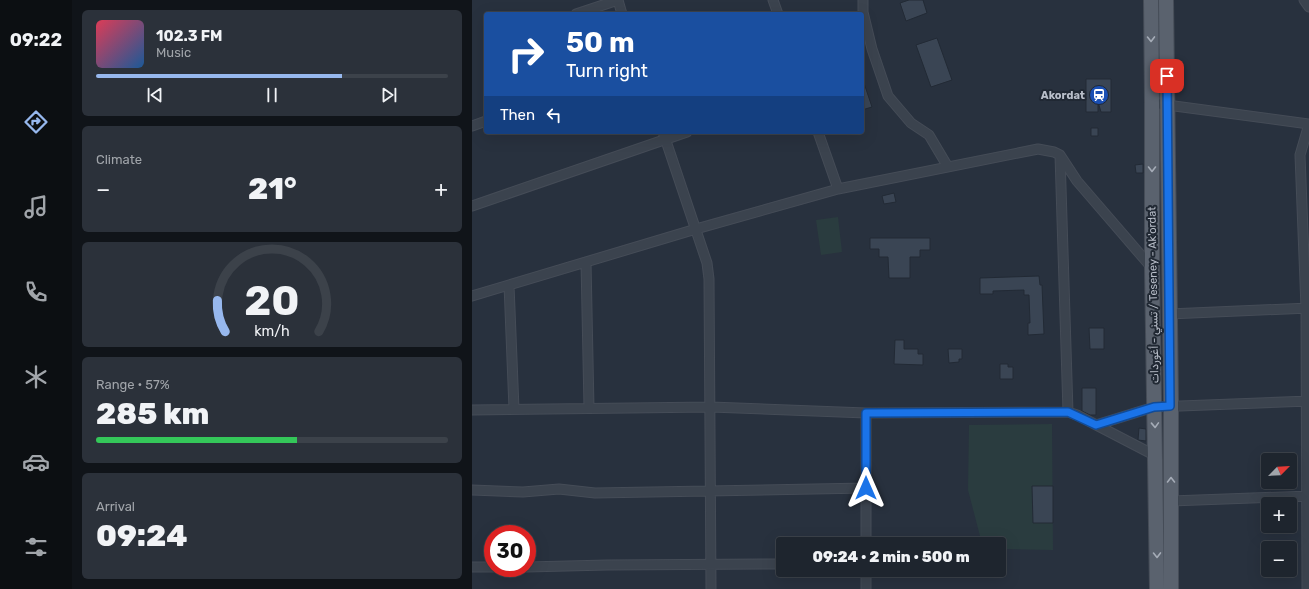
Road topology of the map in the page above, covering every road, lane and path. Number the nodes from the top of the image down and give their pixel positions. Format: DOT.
graph roads {
  1 [pos="618,0"];
  2 [pos="773,0"];
  3 [pos="863,0"];
  4 [pos="1151,0"];
  5 [pos="1166,0"];
  6 [pos="1304,0"];
  7 [pos="1309,7"];
  8 [pos="582,12"];
  9 [pos="621,12"];
  10 [pos="777,12"];
  11 [pos="863,12"];
  12 [pos="864,16"];
  13 [pos="1152,103"];
  14 [pos="1168,105"];
  15 [pos="484,122"];
  16 [pos="1309,124"];
  17 [pos="472,126"];
  18 [pos="676,134"];
  19 [pos="819,134"];
  20 [pos="664,136"];
  21 [pos="1060,155"];
  22 [pos="948,167"];
  23 [pos="838,189"];
  24 [pos="472,206"];
  25 [pos="696,229"];
  26 [pos="586,262"];
  27 [pos="1152,268"];
  28 [pos="509,285"];
  29 [pos="472,296"];
  30 [pos="1308,308"];
  31 [pos="1169,314"];
  32 [pos="1308,401"];
  33 [pos="1170,406"];
  34 [pos="711,407"];
  35 [pos="1154,407"];
  36 [pos="589,408"];
  37 [pos="514,409"];
  38 [pos="472,410"];
  39 [pos="1068,412"];
  40 [pos="866,413"];
  41 [pos="1096,425"];
  42 [pos="1156,456"];
  43 [pos="866,488"];
  44 [pos="472,490"];
  45 [pos="711,491"];
  46 [pos="1308,496"];
  47 [pos="1171,501"];
  48 [pos="866,537"];
  49 [pos="711,564"];
  50 [pos="776,564"];
  51 [pos="472,567"];
  52 [pos="484,567"];
  53 [pos="536,568"];
  54 [pos="866,577"];
  55 [pos="711,589"];
  56 [pos="866,589"];
  57 [pos="1157,589"];
  58 [pos="1171,589"];
  59 [pos="1307,589"];
  1 -- 8 [label="street"];
  1 -- 9 [label="street"];
  2 -- 10 [label="street"];
  3 -- 11 [label="street"];
  4 -- 13 [label="main road, تسني - أغوردات / Teseney - Ak'ordat, one-way"];
  5 -- 14 [label="main road"];
  6 -- 7 [label="street"];
  12 -- 22 [label="street"];
  13 -- 14 [label="street"];
  13 -- 27 [label="main road, تسني - أغوردات / Teseney - Ak'ordat, one-way"];
  14 -- 16 [label="street"];
  14 -- 31 [label="main road"];
  15 -- 17 [label="street"];
  16 -- 30 [label="street"];
  18 -- 20 [label="street"];
  19 -- 23 [label="street"];
  20 -- 24 [label="street"];
  20 -- 25 [label="street"];
  21 -- 22 [label="street"];
  21 -- 27 [label="street"];
  21 -- 39 [label="street"];
  22 -- 23 [label="street"];
  23 -- 25 [label="street"];
  25 -- 26 [label="street"];
  25 -- 34 [label="street"];
  26 -- 28 [label="street"];
  26 -- 36 [label="street"];
  27 -- 35 [label="main road, تسني - أغوردات / Teseney - Ak'ordat"];
  28 -- 29 [label="street"];
  28 -- 37 [label="street"];
  30 -- 31 [label="street"];
  30 -- 32 [label="street"];
  31 -- 33 [label="main road"];
  32 -- 33 [label="street"];
  32 -- 46 [label="street"];
  33 -- 35 [label="street"];
  47 -- 33 [label="main road, one-way"];
  34 -- 36 [label="street"];
  34 -- 40 [label="street"];
  34 -- 45 [label="street"];
  35 -- 41 [label="street"];
  35 -- 42 [label="main road, تسني - أغوردات / Teseney - Ak'ordat, one-way"];
  36 -- 37 [label="street"];
  37 -- 38 [label="street"];
  39 -- 40 [label="street"];
  39 -- 41 [label="street"];
  40 -- 43 [label="street"];
  41 -- 42 [label="street"];
  42 -- 57 [label="main road, تسني - أغوردات / Teseney - Ak'ordat, one-way"];
  43 -- 45 [label="street"];
  43 -- 48 [label="street"];
  44 -- 45 [label="street"];
  45 -- 49 [label="street"];
  46 -- 47 [label="street"];
  46 -- 59 [label="street"];
  47 -- 58 [label="main road"];
  49 -- 50 [label="street"];
  49 -- 53 [label="street"];
  49 -- 55 [label="street"];
  51 -- 52 [label="street"];
  54 -- 56 [label="street"];
}
